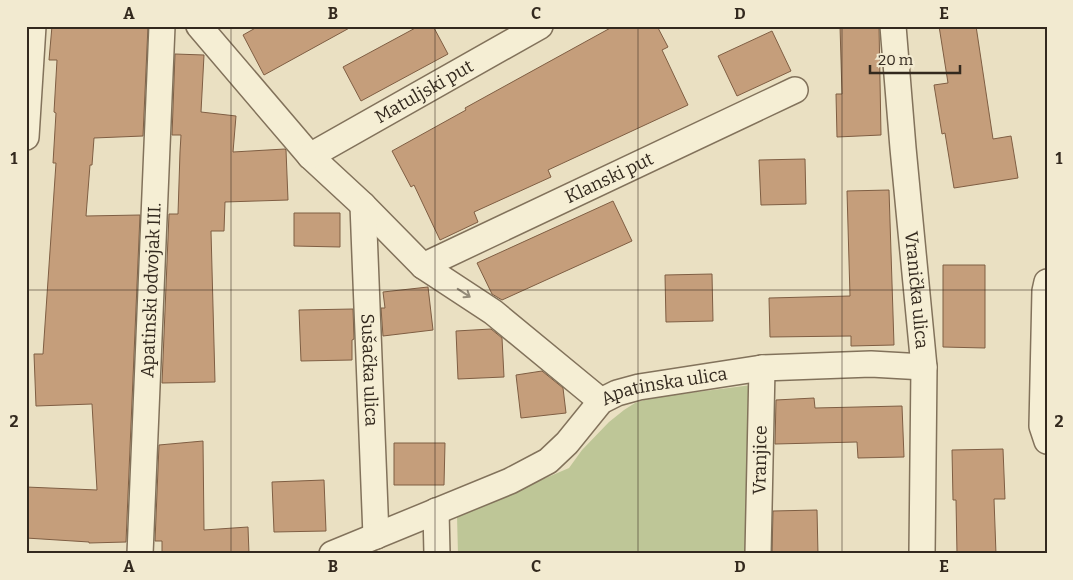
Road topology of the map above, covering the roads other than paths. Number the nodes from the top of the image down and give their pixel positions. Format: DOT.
graph roads {
  1 [pos="33,26"];
  2 [pos="162,26"];
  3 [pos="540,26"];
  4 [pos="893,26"];
  5 [pos="200,27"];
  6 [pos="795,90"];
  7 [pos="26,138"];
  8 [pos="310,156"];
  9 [pos="363,205"];
  10 [pos="423,266"];
  11 [pos="1047,282"];
  12 [pos="924,367"];
  13 [pos="762,368"];
  14 [pos="601,401"];
  15 [pos="1047,441"];
  16 [pos="436,511"];
  17 [pos="376,536"];
  18 [pos="140,554"];
  19 [pos="332,554"];
  20 [pos="437,554"];
  21 [pos="758,554"];
  22 [pos="922,554"];
  1 -- 7 [label="street"];
  2 -- 18 [label="street, Apatinski odvojak III."];
  3 -- 8 [label="street, Matuljski put"];
  4 -- 12 [label="street, Vranička ulica"];
  5 -- 8 [label="street"];
  6 -- 10 [label="street, Klanski put"];
  8 -- 9 [label="street"];
  9 -- 10 [label="street"];
  9 -- 17 [label="street, Sušačka ulica"];
  10 -- 14 [label="street, one-way"];
  11 -- 15 [label="street"];
  12 -- 13 [label="street, Apatinska ulica"];
  12 -- 22 [label="street, Vranička ulica"];
  13 -- 14 [label="street, Apatinska ulica"];
  13 -- 21 [label="street, Vranjice"];
  14 -- 16 [label="street, Apatinska ulica"];
  16 -- 17 [label="street, Apatinska ulica"];
  16 -- 20 [label="street"];
  17 -- 19 [label="street, Apatinska ulica"];
}
